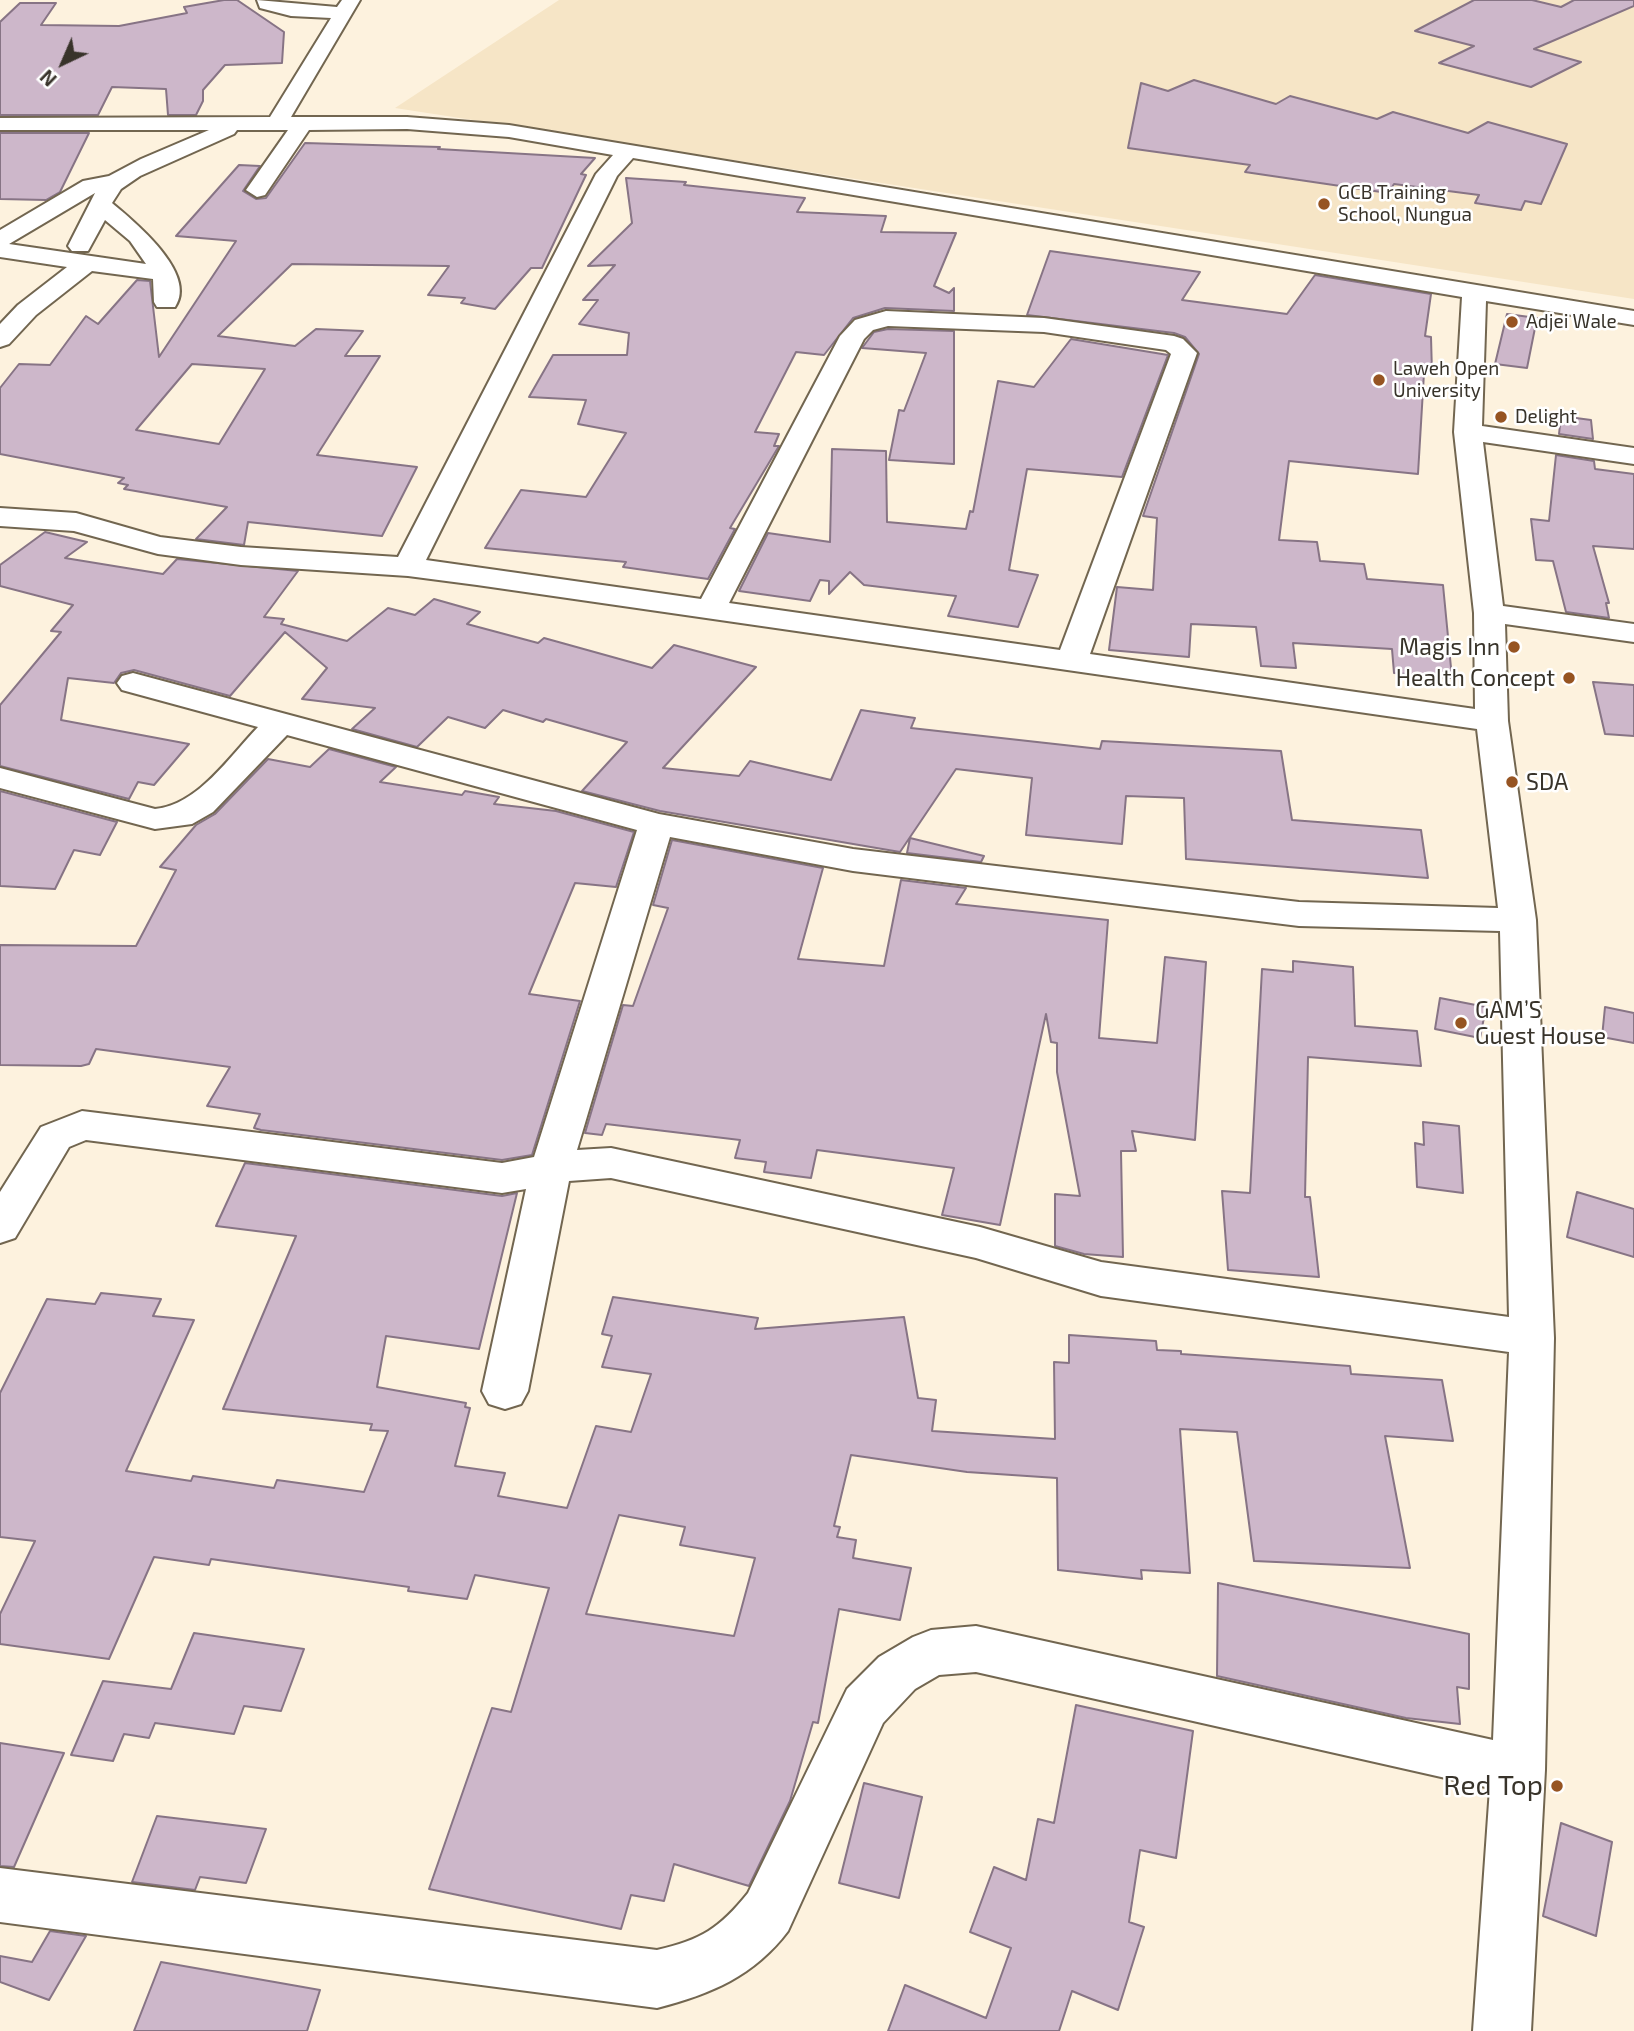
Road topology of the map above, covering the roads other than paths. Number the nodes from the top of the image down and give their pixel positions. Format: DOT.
graph roads {
  1 [pos="266,0"];
  2 [pos="347,7"];
  3 [pos="303,122"];
  4 [pos="243,123"];
  5 [pos="277,123"];
  6 [pos="0,124"];
  7 [pos="629,150"];
  8 [pos="114,182"];
  9 [pos="257,190"];
  10 [pos="100,205"];
  11 [pos="0,240"];
  12 [pos="0,250"];
  13 [pos="83,255"];
  14 [pos="166,274"];
  15 [pos="1474,292"];
  16 [pos="166,302"];
  17 [pos="1634,318"];
  18 [pos="0,340"];
  19 [pos="1468,432"];
  20 [pos="1634,456"];
  21 [pos="0,517"];
  22 [pos="408,567"];
  23 [pos="712,609"];
  24 [pos="1489,613"];
  25 [pos="1634,633"];
  26 [pos="1072,659"];
  27 [pos="133,683"];
  28 [pos="282,721"];
  29 [pos="1492,721"];
  30 [pos="0,778"];
  31 [pos="656,824"];
  32 [pos="1518,920"];
  33 [pos="551,1169"];
  34 [pos="0,1227"];
  35 [pos="1532,1338"];
  36 [pos="505,1391"];
  37 [pos="1518,1770"];
  38 [pos="0,1895"];
  39 [pos="1502,2031"];
  1 -- 2 [label="street"];
  2 -- 5 [label="street"];
  3 -- 5 [label="street"];
  3 -- 7 [label="street"];
  3 -- 9 [label="street"];
  4 -- 5 [label="street"];
  4 -- 6 [label="street"];
  4 -- 8 [label="street"];
  7 -- 15 [label="street"];
  7 -- 22 [label="street"];
  8 -- 10 [label="street"];
  8 -- 11 [label="street"];
  10 -- 13 [label="street"];
  10 -- 14 [label="street"];
  12 -- 13 [label="street"];
  13 -- 14 [label="street"];
  13 -- 18 [label="street"];
  14 -- 16 [label="street"];
  15 -- 17 [label="street"];
  15 -- 19 [label="street"];
  19 -- 20 [label="street"];
  19 -- 24 [label="street"];
  21 -- 22 [label="street"];
  22 -- 23 [label="street"];
  23 -- 26 [label="street"];
  23 -- 26 [label="street"];
  24 -- 25 [label="street"];
  24 -- 29 [label="street"];
  26 -- 29 [label="street"];
  27 -- 28 [label="street"];
  28 -- 30 [label="street"];
  28 -- 31 [label="street"];
  29 -- 32 [label="street"];
  31 -- 32 [label="street"];
  31 -- 33 [label="street"];
  32 -- 35 [label="street"];
  33 -- 34 [label="street"];
  33 -- 35 [label="street"];
  33 -- 36 [label="street"];
  35 -- 37 [label="street"];
  37 -- 38 [label="street"];
  37 -- 39 [label="street"];
}
